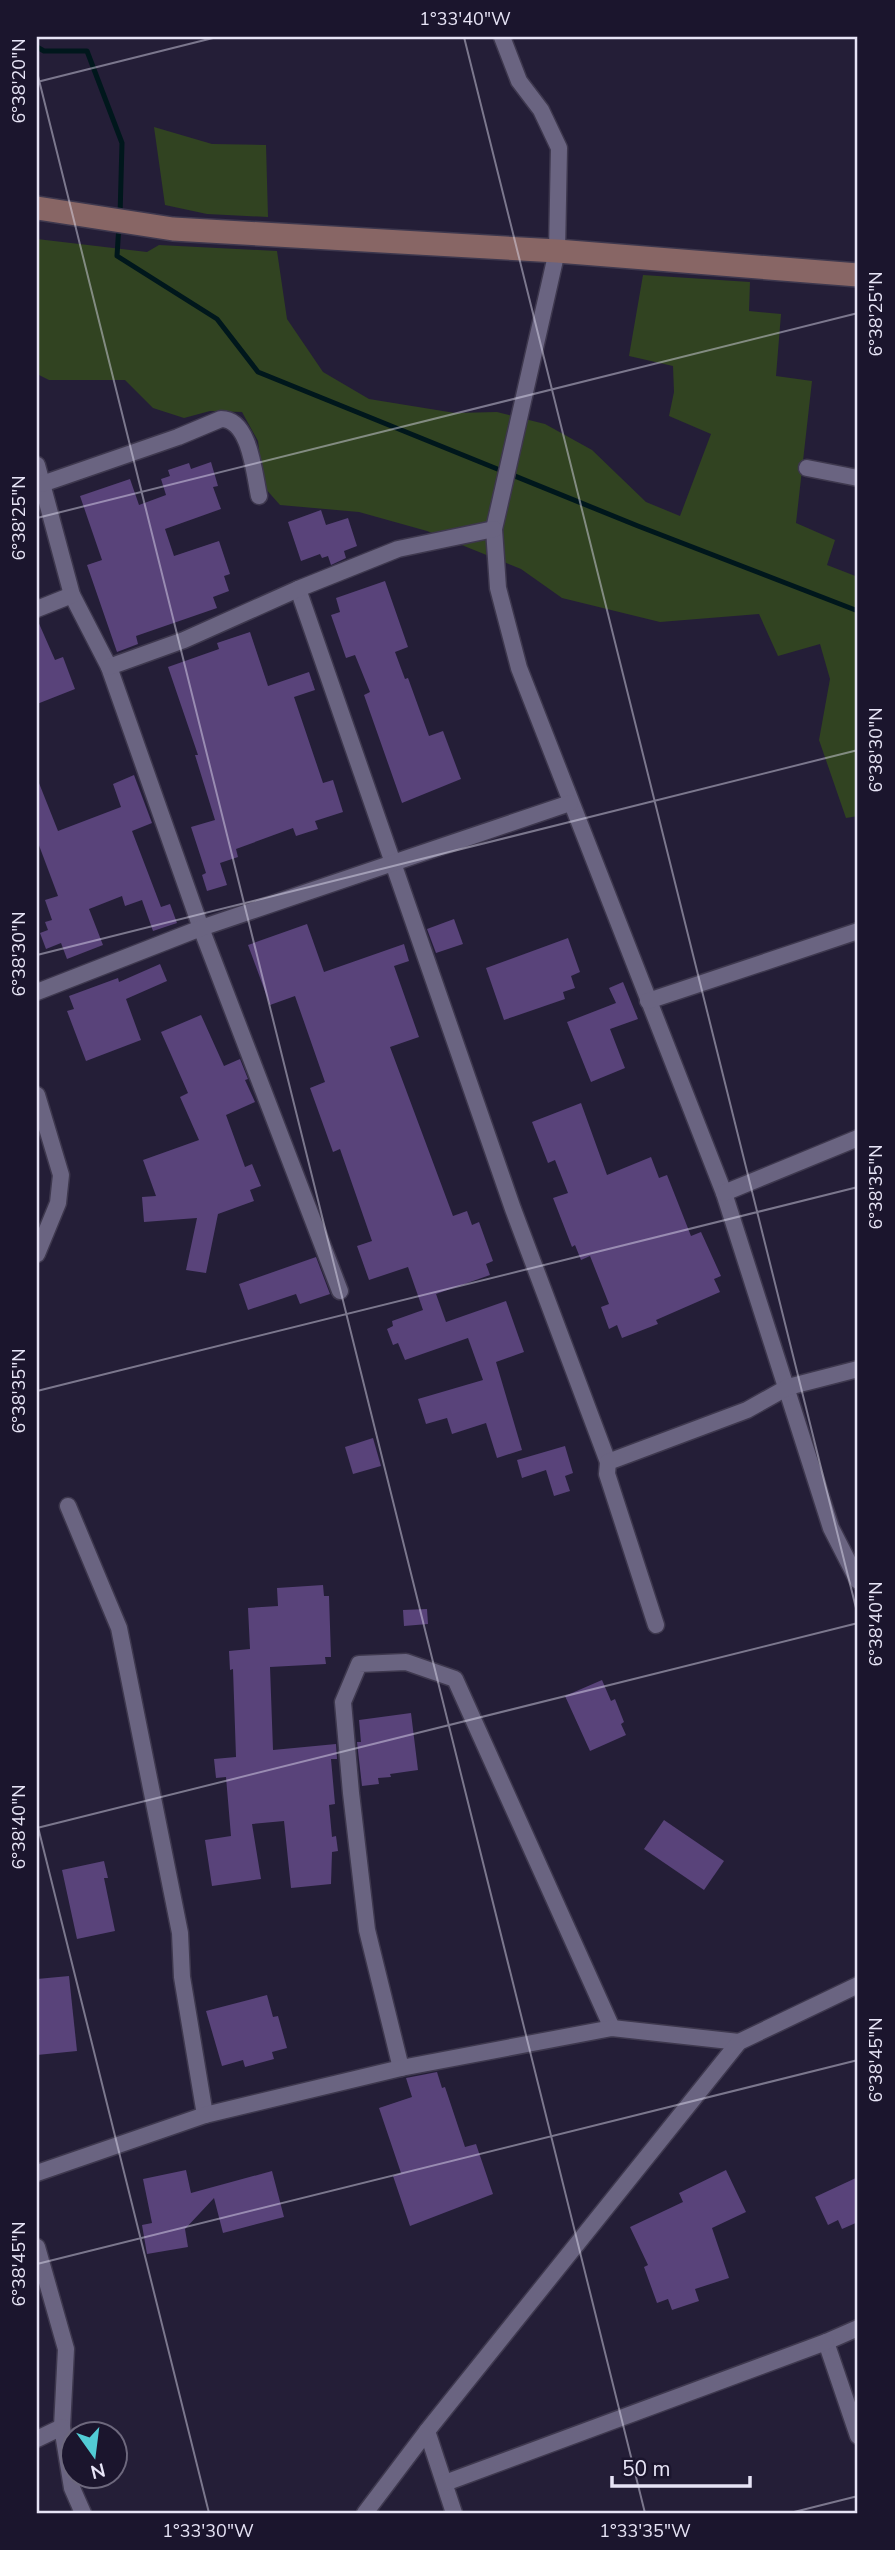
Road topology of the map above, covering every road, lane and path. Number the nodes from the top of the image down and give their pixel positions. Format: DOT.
graph roads {
  1 [pos="502,37"];
  2 [pos="37,208"];
  3 [pos="557,251"];
  4 [pos="858,275"];
  5 [pos="37,465"];
  6 [pos="807,468"];
  7 [pos="858,478"];
  8 [pos="42,484"];
  9 [pos="260,496"];
  10 [pos="494,529"];
  11 [pos="298,589"];
  12 [pos="72,595"];
  13 [pos="37,609"];
  14 [pos="109,667"];
  15 [pos="570,803"];
  16 [pos="391,863"];
  17 [pos="201,928"];
  18 [pos="858,931"];
  19 [pos="37,992"];
  20 [pos="648,1001"];
  21 [pos="37,1095"];
  22 [pos="858,1138"];
  23 [pos="724,1193"];
  24 [pos="37,1254"];
  25 [pos="341,1291"];
  26 [pos="858,1369"];
  27 [pos="788,1387"];
  28 [pos="608,1462"];
  29 [pos="68,1506"];
  30 [pos="858,1581"];
  31 [pos="656,1625"];
  32 [pos="858,1985"];
  33 [pos="612,2028"];
  34 [pos="738,2042"];
  35 [pos="401,2068"];
  36 [pos="205,2115"];
  37 [pos="37,2173"];
  38 [pos="37,2248"];
  39 [pos="858,2328"];
  40 [pos="825,2342"];
  41 [pos="62,2420"];
  42 [pos="60,2428"];
  43 [pos="427,2431"];
  44 [pos="858,2436"];
  45 [pos="37,2439"];
  46 [pos="444,2483"];
  47 [pos="73,2490"];
  48 [pos="83,2513"];
  49 [pos="365,2513"];
  50 [pos="454,2513"];
  1 -- 3 [label="street"];
  2 -- 3 [label="street"];
  3 -- 4 [label="street"];
  3 -- 10 [label="street"];
  5 -- 8 [label="street"];
  6 -- 7 [label="street"];
  8 -- 9 [label="street"];
  8 -- 12 [label="street"];
  10 -- 11 [label="street"];
  10 -- 15 [label="street"];
  11 -- 14 [label="street"];
  11 -- 16 [label="street"];
  12 -- 13 [label="street"];
  12 -- 14 [label="street"];
  14 -- 17 [label="street"];
  15 -- 16 [label="street"];
  15 -- 20 [label="street"];
  16 -- 17 [label="street"];
  16 -- 28 [label="street"];
  17 -- 19 [label="street"];
  17 -- 25 [label="street"];
  18 -- 20 [label="street"];
  20 -- 23 [label="street"];
  21 -- 24 [label="street"];
  22 -- 23 [label="street"];
  23 -- 27 [label="street"];
  26 -- 27 [label="street"];
  27 -- 28 [label="street"];
  27 -- 30 [label="street"];
  28 -- 31 [label="street"];
  29 -- 36 [label="street"];
  32 -- 34 [label="street"];
  33 -- 34 [label="street"];
  33 -- 35 [label="street"];
  33 -- 35 [label="street"];
  34 -- 43 [label="street"];
  35 -- 36 [label="street"];
  36 -- 37 [label="street"];
  38 -- 41 [label="street"];
  39 -- 40 [label="street"];
  40 -- 44 [label="street"];
  40 -- 46 [label="street"];
  42 -- 45 [label="street"];
  43 -- 46 [label="street"];
  43 -- 49 [label="street"];
  46 -- 50 [label="street"];
  47 -- 48 [label="street"];
}
